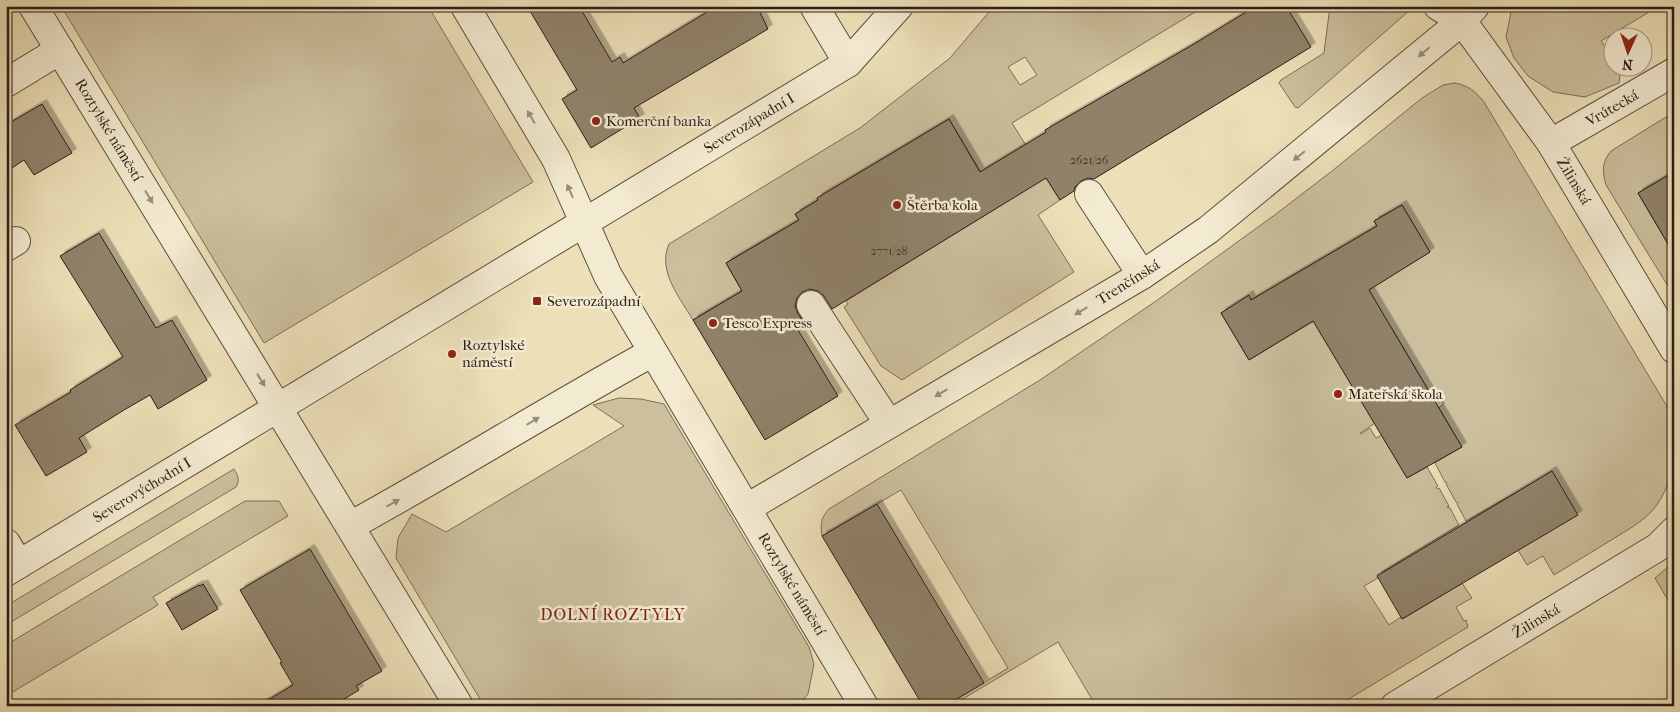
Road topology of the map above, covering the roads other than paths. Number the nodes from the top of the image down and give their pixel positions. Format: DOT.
graph roads {
  1 [pos="33,6"];
  2 [pos="465,6"];
  3 [pos="814,6"];
  4 [pos="899,6"];
  5 [pos="1438,6"];
  6 [pos="1468,14"];
  7 [pos="60,50"];
  8 [pos="848,64"];
  9 [pos="1674,72"];
  10 [pos="6,83"];
  11 [pos="1551,143"];
  12 [pos="1089,194"];
  13 [pos="584,223"];
  14 [pos="1142,275"];
  15 [pos="811,305"];
  16 [pos="1674,349"];
  17 [pos="654,352"];
  18 [pos="278,408"];
  19 [pos="889,424"];
  20 [pos="747,508"];
  21 [pos="350,526"];
  22 [pos="1674,531"];
  23 [pos="10,560"];
  24 [pos="451,703"];
  25 [pos="859,704"];
  26 [pos="1395,706"];
  1 -- 7 [label="street, Roztylské náměstí"];
  13 -- 2 [label="street, Roztylské náměstí, one-way"];
  3 -- 8 [label="street"];
  4 -- 8 [label="street, Severozápadní I"];
  5 -- 6 [label="street"];
  6 -- 11 [label="street, Žilinská"];
  6 -- 14 [label="street, Trenčínská, one-way"];
  7 -- 10 [label="street"];
  7 -- 18 [label="street, Roztylské náměstí, one-way"];
  8 -- 13 [label="street, Severozápadní I"];
  9 -- 11 [label="street, Vrútecká"];
  11 -- 16 [label="street, Žilinská"];
  12 -- 14 [label="street"];
  13 -- 17 [label="street, Roztylské náměstí"];
  13 -- 18 [label="street"];
  14 -- 19 [label="street, Trenčínská, one-way"];
  15 -- 19 [label="street"];
  17 -- 20 [label="street, Roztylské náměstí"];
  21 -- 17 [label="street, one-way"];
  18 -- 21 [label="street, Roztylské náměstí"];
  18 -- 23 [label="street, Severovýchodní I"];
  19 -- 20 [label="street, Trenčínská"];
  20 -- 25 [label="street, Roztylské náměstí"];
  21 -- 24 [label="street, Roztylské náměstí"];
  22 -- 26 [label="street, Žilinská"];
}
